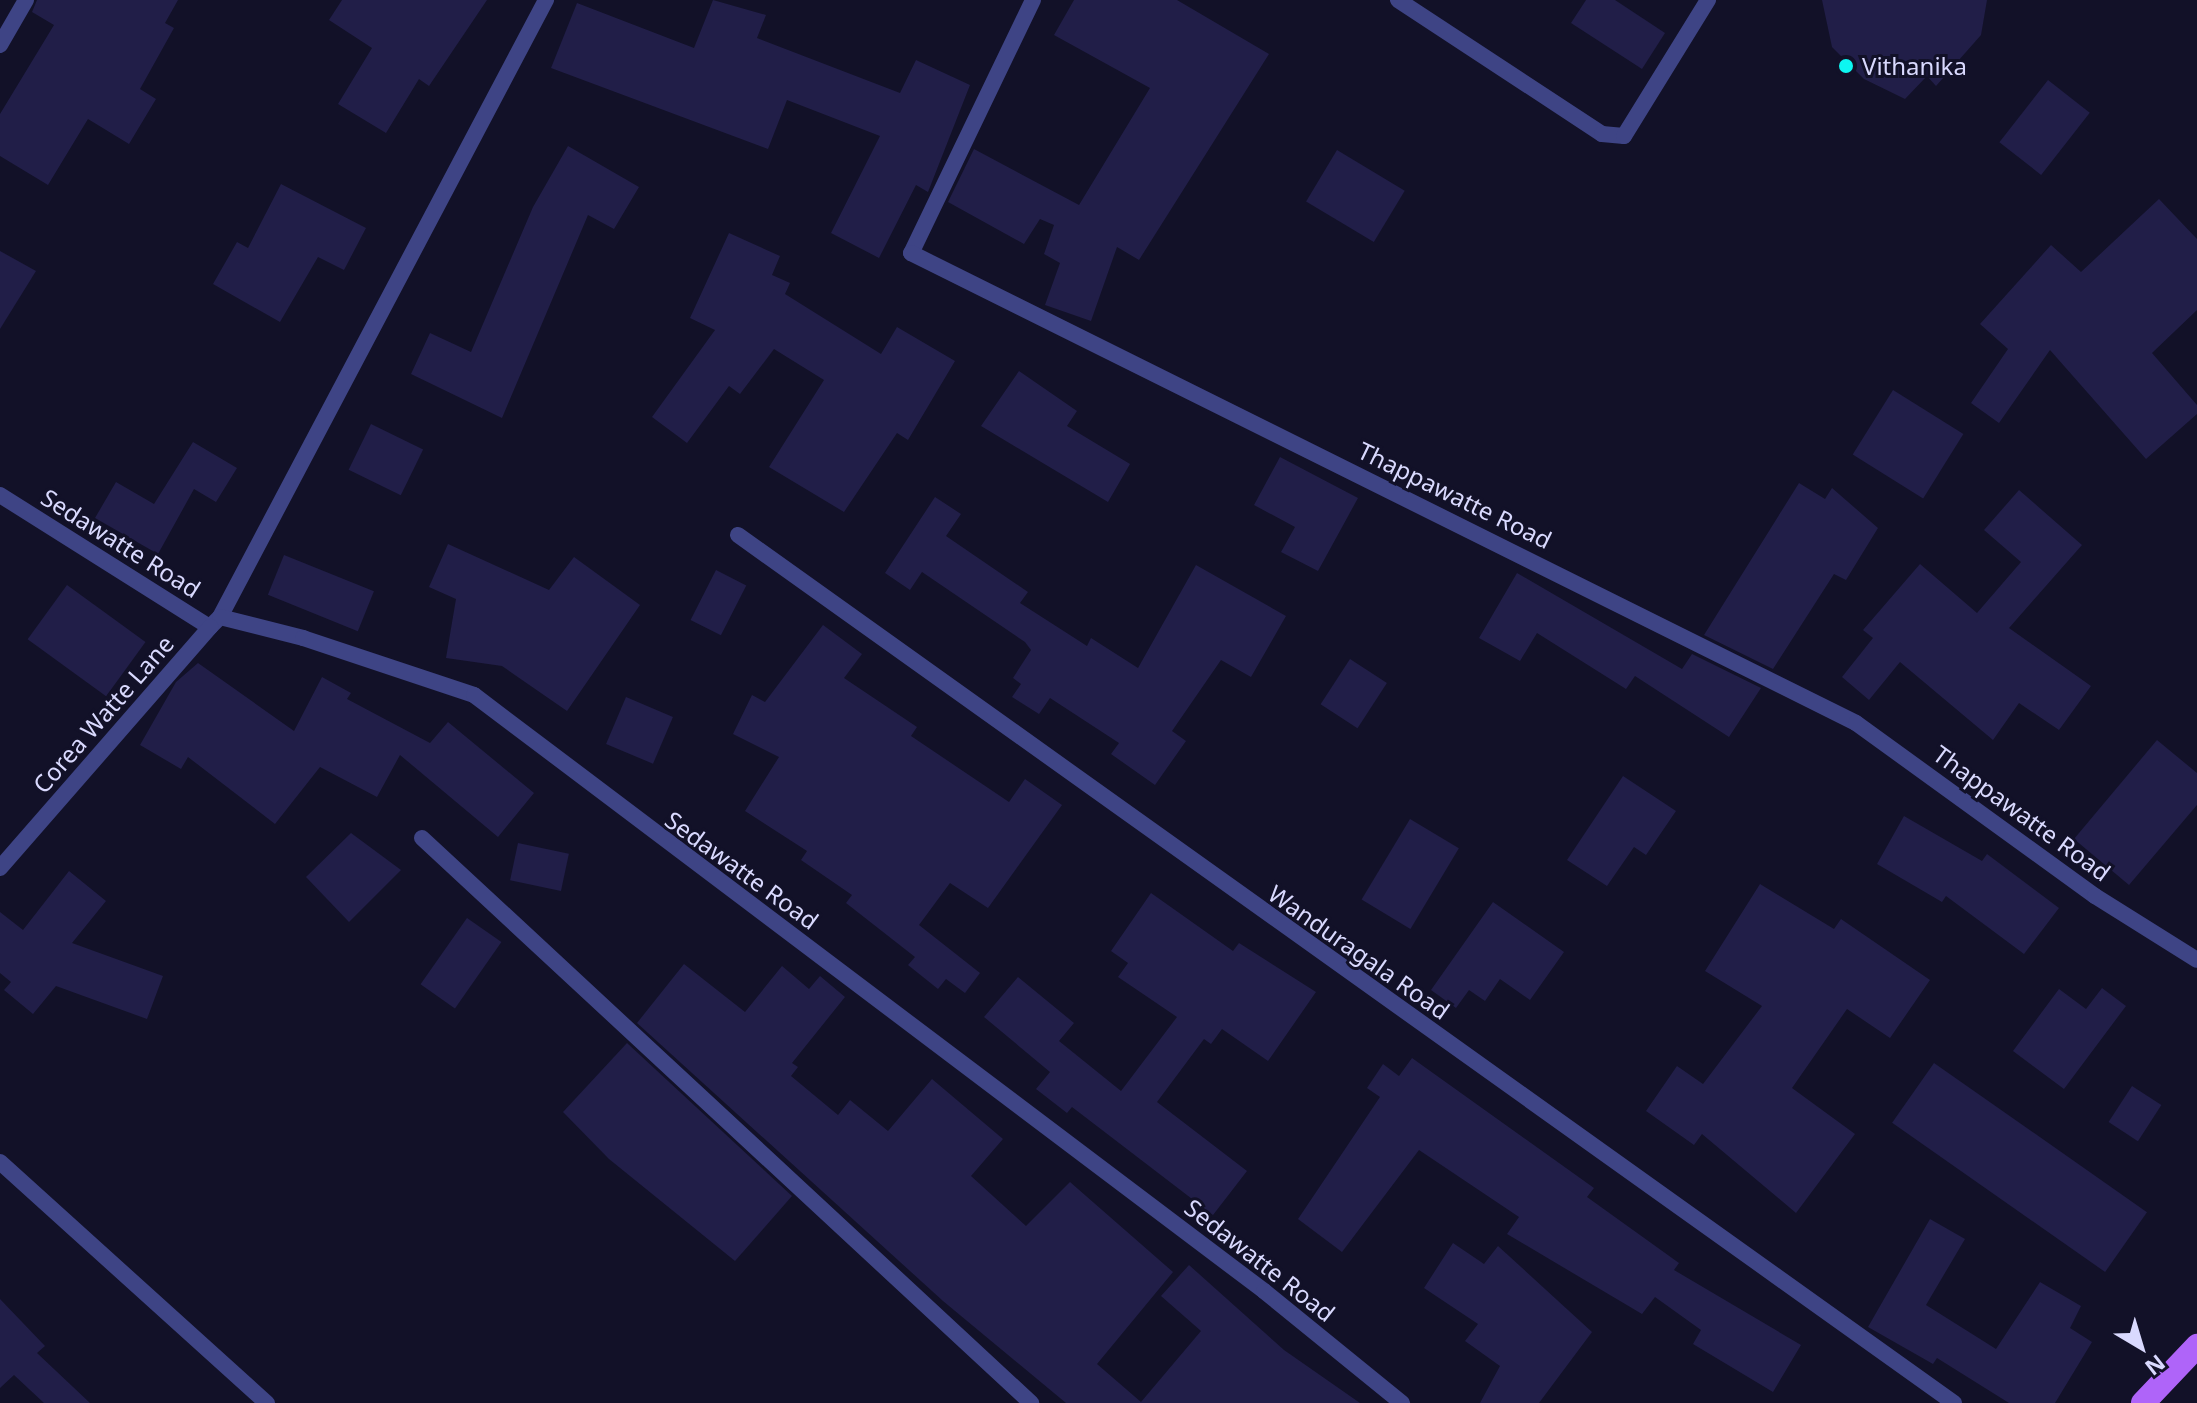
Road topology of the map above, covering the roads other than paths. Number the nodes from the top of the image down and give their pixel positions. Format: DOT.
graph roads {
  1 [pos="26,0"];
  2 [pos="546,0"];
  3 [pos="1033,0"];
  4 [pos="1398,0"];
  5 [pos="1708,0"];
  6 [pos="0,45"];
  7 [pos="0,495"];
  8 [pos="738,535"];
  9 [pos="215,622"];
  10 [pos="422,838"];
  11 [pos="0,868"];
  12 [pos="2197,960"];
  13 [pos="0,1162"];
  14 [pos="2197,1346"];
  15 [pos="267,1403"];
  16 [pos="1031,1403"];
  17 [pos="1402,1403"];
  18 [pos="1954,1403"];
  19 [pos="2143,1403"];
  1 -- 6 [label="street"];
  2 -- 9 [label="street, Corea Watte Lane"];
  3 -- 12 [label="street, Thappawatte Road"];
  4 -- 5 [label="street"];
  7 -- 9 [label="street, Sedawatte Road"];
  8 -- 18 [label="street, Wanduragala Road"];
  9 -- 11 [label="street, Corea Watte Lane"];
  9 -- 17 [label="street, Sedawatte Road"];
  10 -- 16 [label="street"];
  13 -- 15 [label="street"];
  14 -- 19 [label="main road"];
}
